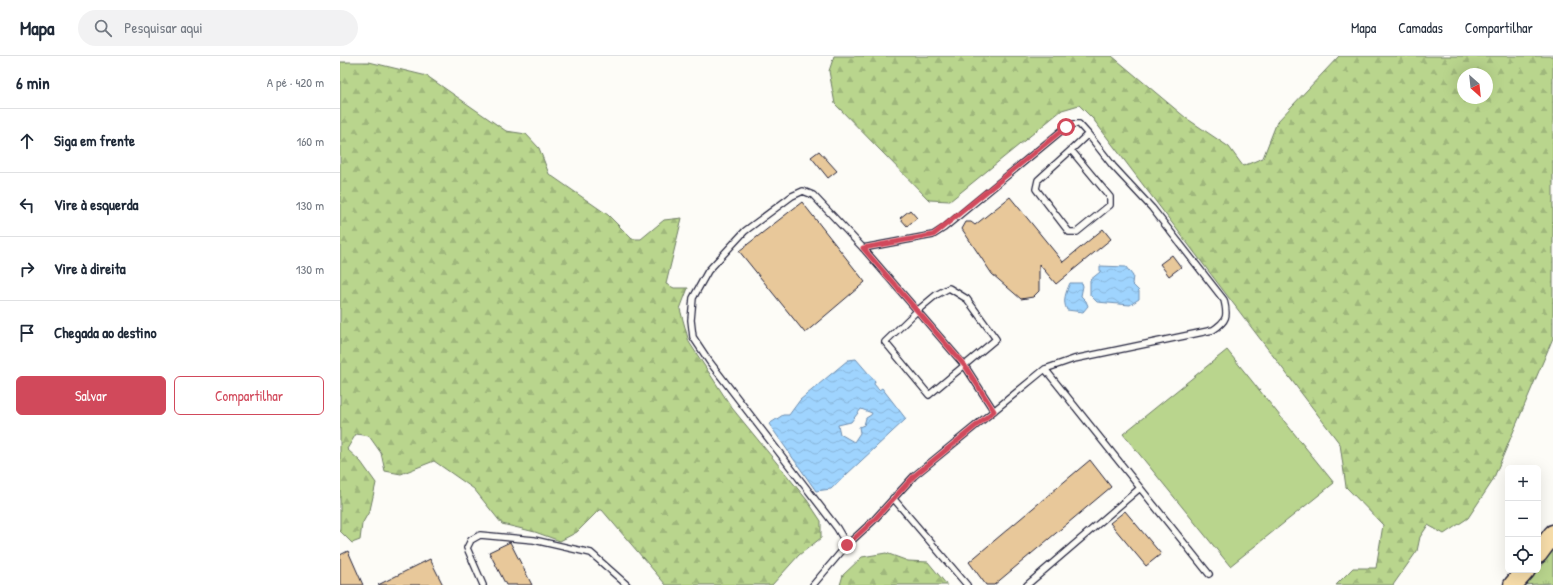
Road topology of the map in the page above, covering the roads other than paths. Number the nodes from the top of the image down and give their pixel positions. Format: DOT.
graph roads {
  1 [pos="1088,134"];
  2 [pos="1071,150"];
  3 [pos="863,248"];
  4 [pos="918,310"];
  5 [pos="965,366"];
  6 [pos="1045,369"];
  7 [pos="994,411"];
  8 [pos="1140,488"];
  9 [pos="893,498"];
  10 [pos="1553,534"];
  11 [pos="847,545"];
  12 [pos="1541,550"];
  13 [pos="1523,573"];
  14 [pos="1209,574"];
  15 [pos="483,585"];
  16 [pos="627,585"];
  17 [pos="813,585"];
  18 [pos="968,585"];
  19 [pos="1027,585"];
  20 [pos="1513,585"];
  1 -- 2 [label="lane"];
  1 -- 3 [label="lane"];
  1 -- 6 [label="lane"];
  2 -- 2 [label="lane"];
  3 -- 4 [label="lane"];
  3 -- 11 [label="lane"];
  4 -- 5 [label="lane"];
  4 -- 5 [label="lane"];
  4 -- 5 [label="lane"];
  5 -- 7 [label="lane"];
  6 -- 7 [label="lane"];
  6 -- 8 [label="lane"];
  7 -- 9 [label="lane"];
  8 -- 14 [label="lane"];
  8 -- 19 [label="lane"];
  9 -- 11 [label="lane"];
  9 -- 18 [label="lane"];
  10 -- 12 [label="main road"];
  11 -- 17 [label="lane"];
  13 -- 20 [label="main road"];
  15 -- 16 [label="lane"];
}
